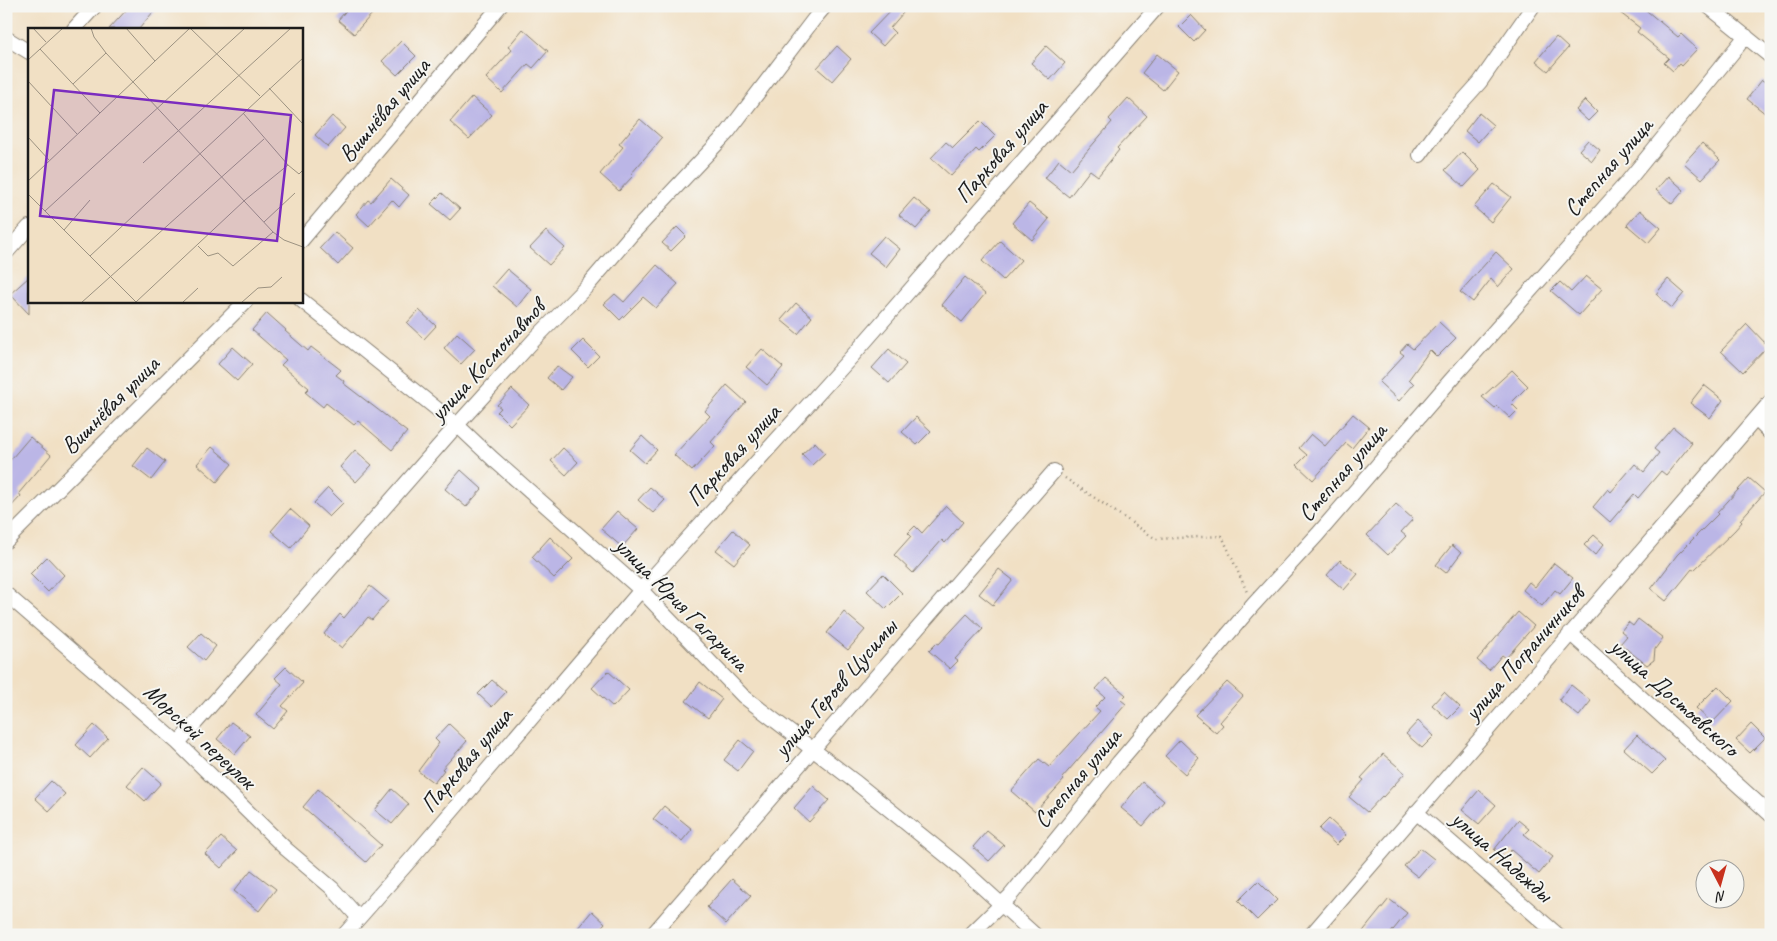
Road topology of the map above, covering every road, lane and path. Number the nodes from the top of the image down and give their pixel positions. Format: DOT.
graph roads {
  1 [pos="95,6"];
  2 [pos="500,6"];
  3 [pos="826,6"];
  4 [pos="1158,6"];
  5 [pos="1533,6"];
  6 [pos="1708,6"];
  7 [pos="75,28"];
  8 [pos="1746,36"];
  9 [pos="6,38"];
  10 [pos="28,51"];
  11 [pos="1771,57"];
  12 [pos="1420,155"];
  13 [pos="28,228"];
  14 [pos="302,240"];
  15 [pos="6,253"];
  16 [pos="302,301"];
  17 [pos="245,302"];
  18 [pos="1771,400"];
  19 [pos="1756,419"];
  20 [pos="457,425"];
  21 [pos="1771,434"];
  22 [pos="1054,471"];
  23 [pos="6,541"];
  24 [pos="641,590"];
  25 [pos="6,594"];
  26 [pos="1253,604"];
  27 [pos="1570,633"];
  28 [pos="178,743"];
  29 [pos="812,748"];
  30 [pos="1416,812"];
  31 [pos="1771,815"];
  32 [pos="1001,903"];
  33 [pos="358,917"];
  34 [pos="344,935"];
  35 [pos="652,935"];
  36 [pos="970,935"];
  37 [pos="1036,935"];
  38 [pos="1311,935"];
  39 [pos="1558,935"];
  1 -- 7 [label="street"];
  2 -- 14 [label="street, Вишнёвая улица"];
  3 -- 20 [label="street, улица Космонавтов"];
  4 -- 24 [label="street, Парковая улица"];
  5 -- 12 [label="street"];
  6 -- 8 [label="street"];
  8 -- 11 [label="street"];
  8 -- 26 [label="street, Степная улица"];
  9 -- 10 [label="street"];
  13 -- 15 [label="street"];
  16 -- 20 [label="street, улица Юрия Гагарина"];
  17 -- 23 [label="street, Вишнёвая улица"];
  18 -- 19 [label="street, улица Пограничников"];
  19 -- 21 [label="street"];
  19 -- 27 [label="street, улица Пограничников"];
  20 -- 24 [label="street, улица Юрия Гагарина"];
  20 -- 28 [label="street, улица Космонавтов"];
  22 -- 26 [label="path"];
  22 -- 29 [label="street, улица Героев Цусимы"];
  24 -- 29 [label="street, улица Юрия Гагарина"];
  24 -- 33 [label="street, Парковая улица"];
  25 -- 28 [label="street, Морской переулок"];
  26 -- 32 [label="street, Степная улица"];
  27 -- 30 [label="street, улица Пограничников"];
  27 -- 31 [label="street, улица Достоевского"];
  28 -- 33 [label="street, Морской переулок"];
  29 -- 32 [label="street, улица Юрия Гагарина"];
  29 -- 35 [label="street, улица Героев Цусимы"];
  30 -- 38 [label="street, улица Пограничников"];
  30 -- 39 [label="street, улица Надежды"];
  32 -- 36 [label="street, Степная улица"];
  32 -- 37 [label="street, улица Юрия Гагарина"];
  33 -- 34 [label="street, Парковая улица"];
}
